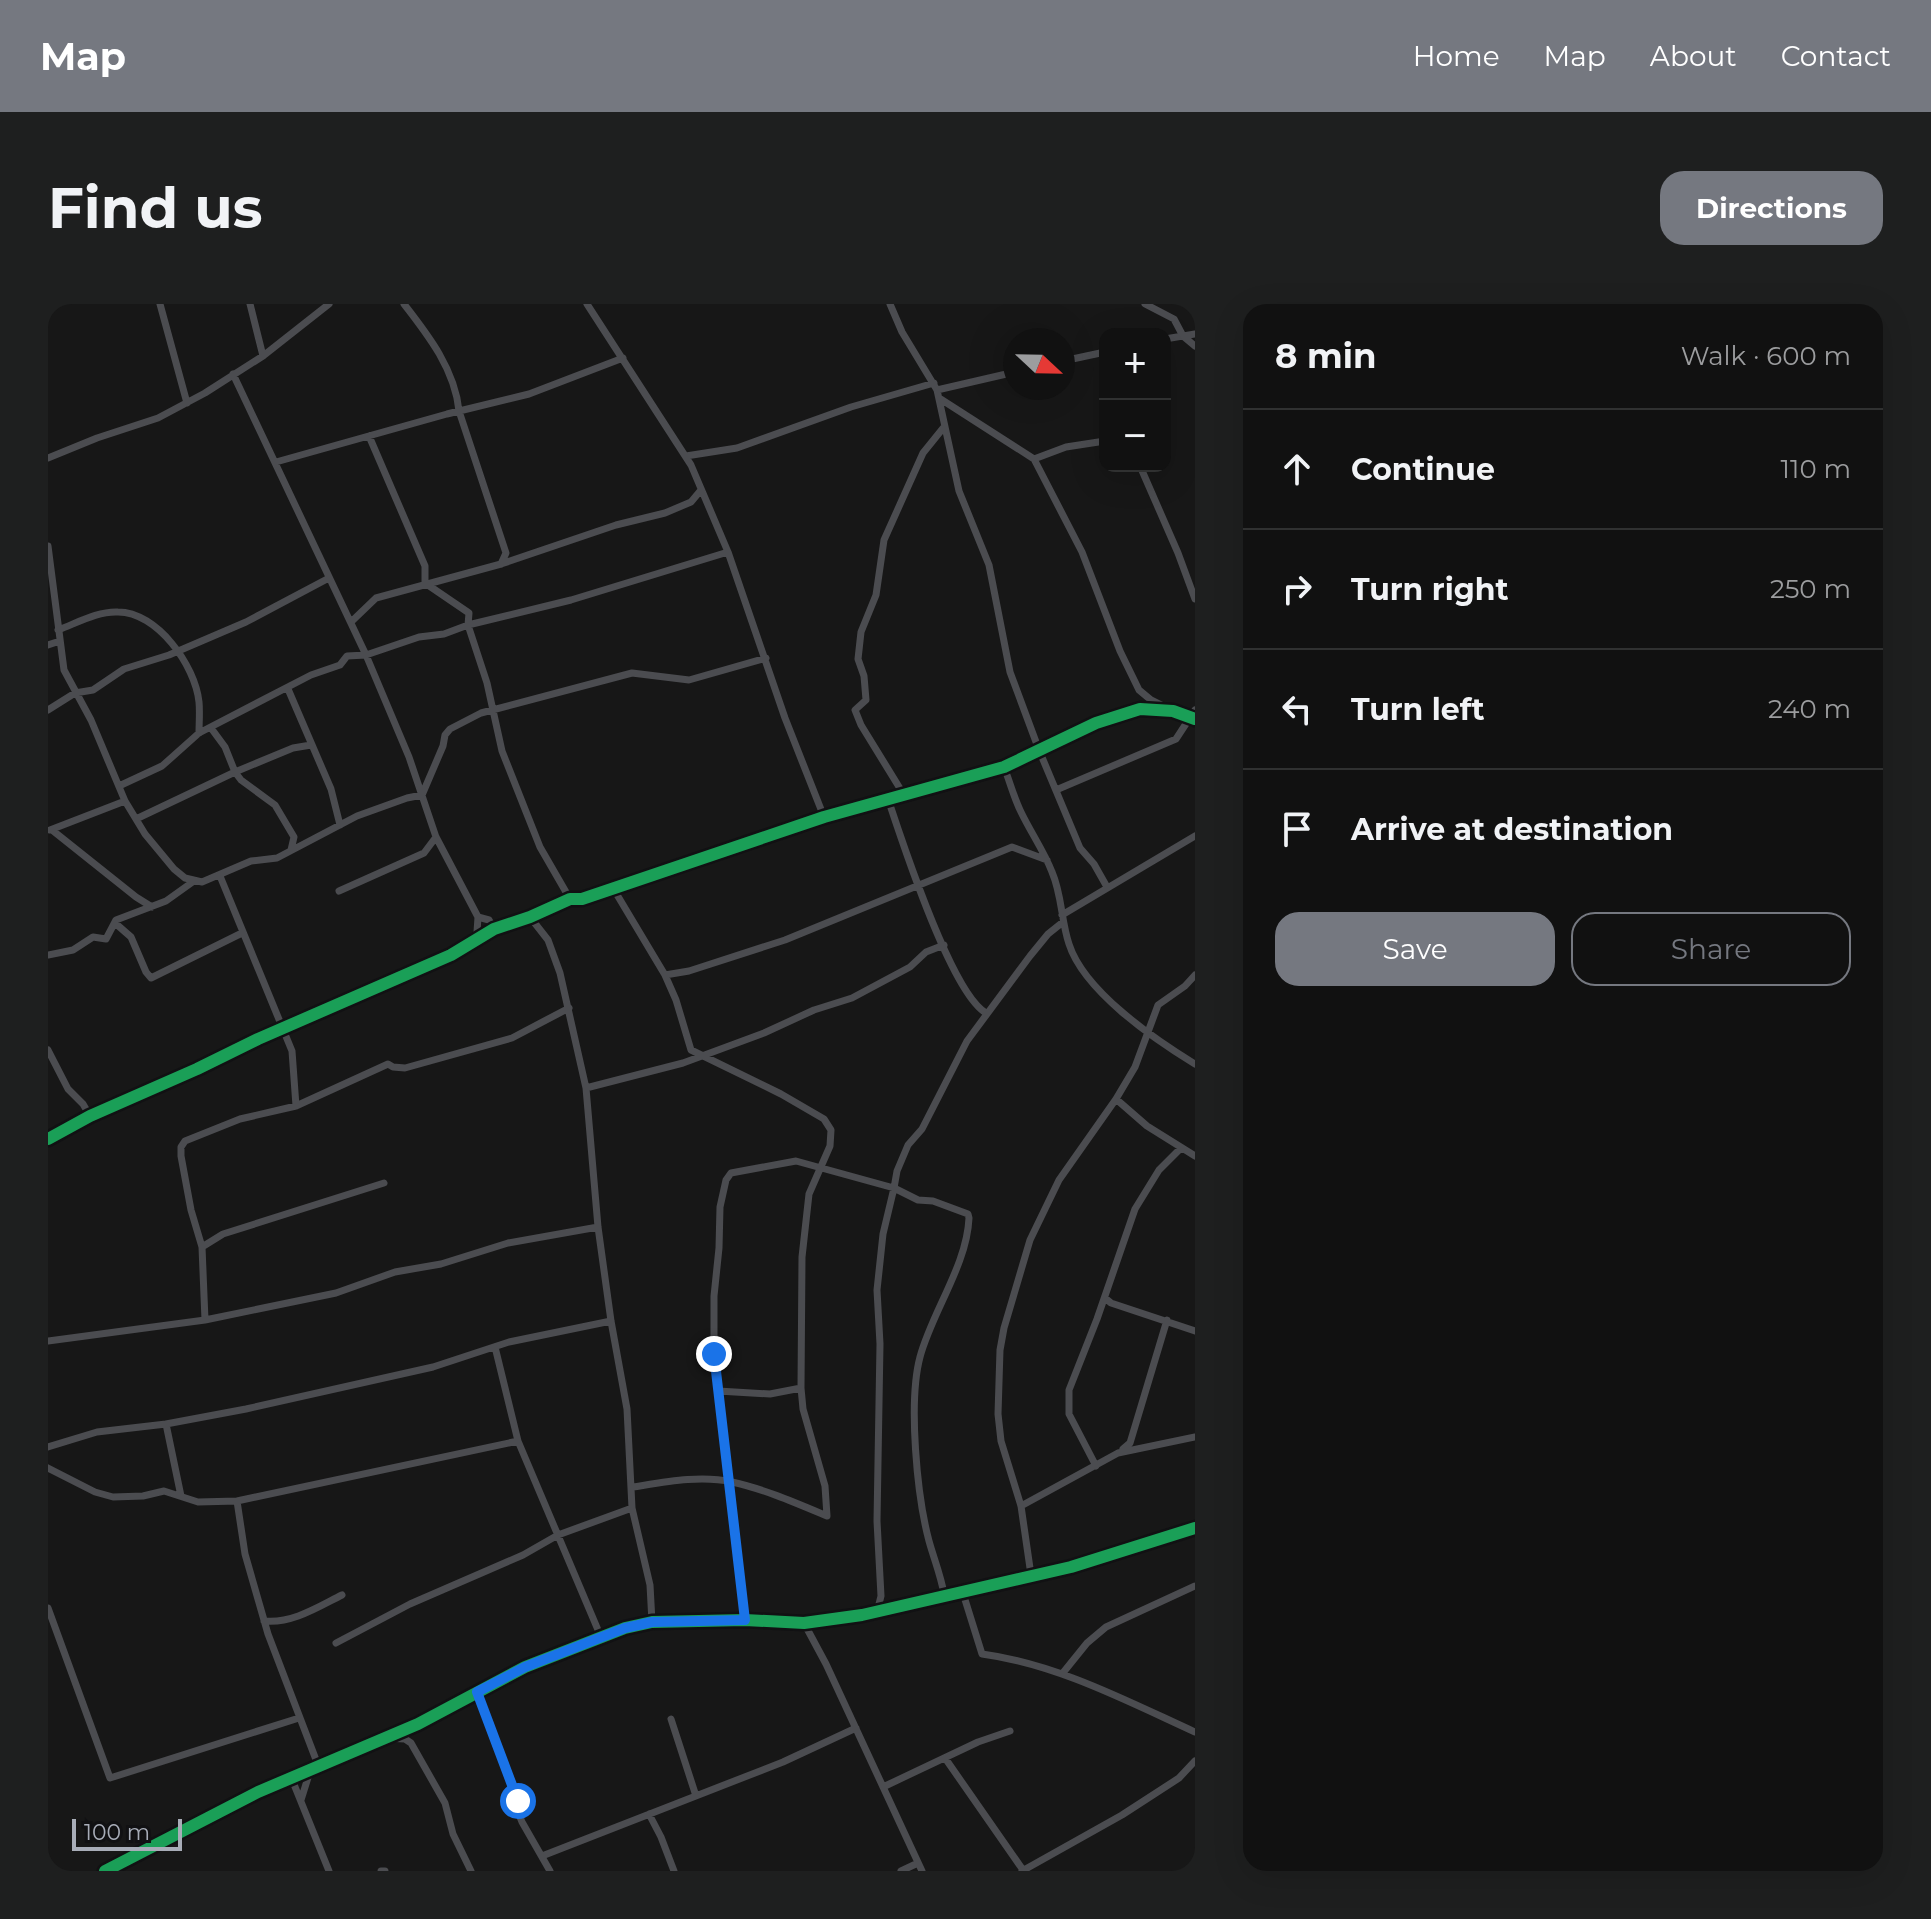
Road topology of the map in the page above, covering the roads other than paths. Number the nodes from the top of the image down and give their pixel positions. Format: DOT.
graph roads {
  1 [pos="160,304"];
  2 [pos="250,304"];
  3 [pos="329,304"];
  4 [pos="404,304"];
  5 [pos="587,304"];
  6 [pos="890,304"];
  7 [pos="1145,304"];
  8 [pos="1195,334"];
  9 [pos="1183,336"];
  10 [pos="1171,338"];
  11 [pos="1195,346"];
  12 [pos="1099,353"];
  13 [pos="263,356"];
  14 [pos="623,358"];
  15 [pos="1075,358"];
  16 [pos="233,374"];
  17 [pos="1003,375"];
  18 [pos="937,391"];
  19 [pos="187,403"];
  20 [pos="459,411"];
  21 [pos="944,427"];
  22 [pos="369,436"];
  23 [pos="1099,442"];
  24 [pos="686,456"];
  25 [pos="48,458"];
  26 [pos="1034,459"];
  27 [pos="276,462"];
  28 [pos="1143,472"];
  29 [pos="701,490"];
  30 [pos="48,546"];
  31 [pos="728,552"];
  32 [pos="501,564"];
  33 [pos="329,578"];
  34 [pos="425,583"];
  35 [pos="1195,599"];
  36 [pos="351,622"];
  37 [pos="468,625"];
  38 [pos="58,630"];
  39 [pos="60,641"];
  40 [pos="48,645"];
  41 [pos="177,649"];
  42 [pos="366,655"];
  43 [pos="766,658"];
  44 [pos="288,689"];
  45 [pos="75,693"];
  46 [pos="492,709"];
  47 [pos="48,710"];
  48 [pos="1173,711"];
  49 [pos="1194,716"];
  50 [pos="211,728"];
  51 [pos="199,733"];
  52 [pos="311,745"];
  53 [pos="1039,750"];
  54 [pos="1004,767"];
  55 [pos="235,772"];
  56 [pos="119,786"];
  57 [pos="1056,790"];
  58 [pos="422,795"];
  59 [pos="904,795"];
  60 [pos="888,799"];
  61 [pos="125,801"];
  62 [pos="824,817"];
  63 [pos="136,819"];
  64 [pos="340,825"];
  65 [pos="50,830"];
  66 [pos="1195,836"];
  67 [pos="436,837"];
  68 [pos="291,850"];
  69 [pos="1047,860"];
  70 [pos="220,876"];
  71 [pos="194,881"];
  72 [pos="917,886"];
  73 [pos="1107,887"];
  74 [pos="613,888"];
  75 [pos="339,891"];
  76 [pos="570,899"];
  77 [pos="152,907"];
  78 [pos="478,917"];
  79 [pos="530,917"];
  80 [pos="1063,919"];
  81 [pos="115,923"];
  82 [pos="494,929"];
  83 [pos="242,933"];
  84 [pos="479,939"];
  85 [pos="944,945"];
  86 [pos="48,955"];
  87 [pos="665,975"];
  88 [pos="1195,975"];
  89 [pos="569,1008"];
  90 [pos="986,1013"];
  91 [pos="283,1028"];
  92 [pos="1148,1032"];
  93 [pos="48,1050"];
  94 [pos="700,1056"];
  95 [pos="1195,1064"];
  96 [pos="586,1088"];
  97 [pos="1116,1099"];
  98 [pos="296,1106"];
  99 [pos="90,1116"];
  100 [pos="48,1139"];
  101 [pos="1181,1148"];
  102 [pos="1195,1156"];
  103 [pos="821,1169"];
  104 [pos="384,1183"];
  105 [pos="894,1188"];
  106 [pos="598,1227"];
  107 [pos="202,1247"];
  108 [pos="1105,1298"];
  109 [pos="205,1320"];
  110 [pos="1167,1320"];
  111 [pos="611,1321"];
  112 [pos="1195,1331"];
  113 [pos="48,1341"];
  114 [pos="495,1347"];
  115 [pos="801,1388"];
  116 [pos="718,1391"];
  117 [pos="166,1424"];
  118 [pos="1195,1437"];
  119 [pos="518,1441"];
  120 [pos="48,1447"];
  121 [pos="1118,1453"];
  122 [pos="1096,1466"];
  123 [pos="48,1468"];
  124 [pos="730,1481"];
  125 [pos="633,1487"];
  126 [pos="181,1496"];
  127 [pos="237,1501"];
  128 [pos="1021,1506"];
  129 [pos="632,1508"];
  130 [pos="1195,1528"];
  131 [pos="558,1535"];
  132 [pos="1031,1575"];
  133 [pos="1195,1586"];
  134 [pos="962,1590"];
  135 [pos="944,1594"];
  136 [pos="342,1595"];
  137 [pos="48,1608"];
  138 [pos="877,1612"];
  139 [pos="745,1620"];
  140 [pos="264,1621"];
  141 [pos="652,1622"];
  142 [pos="804,1623"];
  143 [pos="601,1637"];
  144 [pos="336,1643"];
  145 [pos="1062,1674"];
  146 [pos="477,1692"];
  147 [pos="299,1718"];
  148 [pos="671,1719"];
  149 [pos="856,1728"];
  150 [pos="1010,1731"];
  151 [pos="1195,1732"];
  152 [pos="385,1738"];
  153 [pos="945,1758"];
  154 [pos="314,1766"];
  155 [pos="1194,1766"];
  156 [pos="291,1777"];
  157 [pos="883,1787"];
  158 [pos="696,1796"];
  159 [pos="301,1800"];
  160 [pos="649,1814"];
  161 [pos="542,1856"];
  162 [pos="920,1867"];
  163 [pos="105,1871"];
  164 [pos="329,1871"];
  165 [pos="471,1871"];
  166 [pos="550,1871"];
  167 [pos="674,1871"];
  168 [pos="901,1871"];
  169 [pos="1022,1871"];
  1 -- 19 [label="street"];
  2 -- 13 [label="street"];
  3 -- 13 [label="street"];
  4 -- 20 [label="street"];
  5 -- 14 [label="street"];
  6 -- 18 [label="street"];
  7 -- 9 [label="street"];
  8 -- 9 [label="street"];
  9 -- 10 [label="street"];
  9 -- 11 [label="street"];
  12 -- 15 [label="street"];
  13 -- 16 [label="street"];
  14 -- 20 [label="street"];
  14 -- 24 [label="street"];
  16 -- 19 [label="street"];
  16 -- 27 [label="street"];
  17 -- 18 [label="street"];
  18 -- 21 [label="street"];
  18 -- 24 [label="street"];
  18 -- 26 [label="street"];
  19 -- 25 [label="street"];
  20 -- 22 [label="street"];
  20 -- 32 [label="street"];
  21 -- 53 [label="street"];
  21 -- 59 [label="street"];
  22 -- 27 [label="street"];
  22 -- 34 [label="street"];
  23 -- 26 [label="street"];
  24 -- 29 [label="street"];
  26 -- 48 [label="street"];
  27 -- 33 [label="street"];
  28 -- 35 [label="street"];
  29 -- 31 [label="street"];
  29 -- 32 [label="street"];
  30 -- 38 [label="street"];
  31 -- 37 [label="street"];
  31 -- 43 [label="street"];
  32 -- 34 [label="street"];
  33 -- 36 [label="street"];
  33 -- 41 [label="street"];
  34 -- 36 [label="street"];
  34 -- 37 [label="street"];
  36 -- 42 [label="street"];
  37 -- 42 [label="street"];
  37 -- 46 [label="street"];
  38 -- 39 [label="street"];
  38 -- 41 [label="street"];
  39 -- 40 [label="street"];
  39 -- 45 [label="street"];
  41 -- 45 [label="street"];
  41 -- 51 [label="street"];
  42 -- 44 [label="street"];
  42 -- 58 [label="street"];
  43 -- 46 [label="street"];
  43 -- 62 [label="street"];
  44 -- 50 [label="street"];
  44 -- 52 [label="street"];
  45 -- 47 [label="street"];
  45 -- 56 [label="street"];
  46 -- 58 [label="street"];
  46 -- 76 [label="street"];
  48 -- 49 [label="street"];
  48 -- 53 [label="street"];
  49 -- 57 [label="street"];
  50 -- 51 [label="street"];
  50 -- 55 [label="street"];
  51 -- 56 [label="street"];
  52 -- 55 [label="street"];
  52 -- 64 [label="street"];
  53 -- 54 [label="street"];
  53 -- 57 [label="street"];
  54 -- 59 [label="street"];
  54 -- 69 [label="street"];
  55 -- 63 [label="street"];
  55 -- 68 [label="street"];
  56 -- 61 [label="street"];
  57 -- 73 [label="street"];
  58 -- 64 [label="street"];
  58 -- 67 [label="street"];
  59 -- 60 [label="street"];
  60 -- 62 [label="street"];
  60 -- 72 [label="street"];
  61 -- 63 [label="street"];
  61 -- 65 [label="street"];
  62 -- 74 [label="street"];
  63 -- 71 [label="street"];
  64 -- 68 [label="street"];
  65 -- 77 [label="street"];
  66 -- 73 [label="street"];
  67 -- 75 [label="street"];
  67 -- 78 [label="street"];
  68 -- 70 [label="street"];
  69 -- 72 [label="street"];
  69 -- 80 [label="street"];
  70 -- 71 [label="street"];
  70 -- 83 [label="street"];
  71 -- 77 [label="street"];
  72 -- 85 [label="street"];
  72 -- 87 [label="street"];
  73 -- 80 [label="street"];
  74 -- 76 [label="street"];
  74 -- 87 [label="street"];
  76 -- 79 [label="street"];
  77 -- 81 [label="street"];
  78 -- 82 [label="street"];
  78 -- 84 [label="street"];
  79 -- 82 [label="street"];
  79 -- 89 [label="street"];
  80 -- 90 [label="street"];
  80 -- 92 [label="street"];
  81 -- 83 [label="street"];
  81 -- 86 [label="street"];
  82 -- 84 [label="street"];
  83 -- 91 [label="street"];
  84 -- 91 [label="street"];
  85 -- 90 [label="street"];
  85 -- 94 [label="street"];
  87 -- 94 [label="street"];
  88 -- 92 [label="street"];
  89 -- 96 [label="street"];
  89 -- 98 [label="street"];
  90 -- 105 [label="street"];
  91 -- 98 [label="street"];
  91 -- 99 [label="street"];
  92 -- 95 [label="street"];
  92 -- 97 [label="street"];
  93 -- 99 [label="street"];
  94 -- 96 [label="street"];
  94 -- 103 [label="street"];
  96 -- 106 [label="street"];
  97 -- 101 [label="street"];
  97 -- 128 [label="street"];
  98 -- 107 [label="street"];
  99 -- 100 [label="street"];
  101 -- 102 [label="street"];
  101 -- 108 [label="street"];
  103 -- 105 [label="street"];
  103 -- 115 [label="street"];
  103 -- 116 [label="street"];
  104 -- 107 [label="street"];
  105 -- 135 [label="street"];
  105 -- 138 [label="street"];
  106 -- 109 [label="street"];
  106 -- 111 [label="street"];
  107 -- 109 [label="street"];
  108 -- 110 [label="street"];
  108 -- 122 [label="street"];
  109 -- 113 [label="street"];
  110 -- 112 [label="street"];
  110 -- 121 [label="street"];
  111 -- 114 [label="street"];
  111 -- 125 [label="street"];
  114 -- 117 [label="street"];
  114 -- 119 [label="street"];
  115 -- 116 [label="street"];
  115 -- 124 [label="street"];
  116 -- 124 [label="street"];
  117 -- 120 [label="street"];
  117 -- 126 [label="street"];
  118 -- 121 [label="street"];
  119 -- 127 [label="street"];
  119 -- 131 [label="street"];
  121 -- 122 [label="street"];
  122 -- 128 [label="street"];
  123 -- 126 [label="street"];
  124 -- 125 [label="street"];
  124 -- 139 [label="street"];
  125 -- 129 [label="street"];
  126 -- 127 [label="street"];
  127 -- 140 [label="street"];
  128 -- 132 [label="street"];
  129 -- 131 [label="street"];
  129 -- 141 [label="street"];
  130 -- 132 [label="street"];
  131 -- 143 [label="street"];
  131 -- 144 [label="street"];
  132 -- 134 [label="street"];
  133 -- 145 [label="street"];
  134 -- 135 [label="street"];
  134 -- 145 [label="street"];
  135 -- 138 [label="street"];
  136 -- 140 [label="street"];
  137 -- 147 [label="street"];
  138 -- 142 [label="street"];
  139 -- 141 [label="street"];
  139 -- 142 [label="street"];
  140 -- 147 [label="street"];
  141 -- 143 [label="street"];
  142 -- 149 [label="street"];
  143 -- 146 [label="street"];
  145 -- 151 [label="street"];
  146 -- 152 [label="street"];
  146 -- 161 [label="street"];
  147 -- 154 [label="street"];
  148 -- 158 [label="street"];
  149 -- 157 [label="street"];
  149 -- 158 [label="street"];
  150 -- 153 [label="street"];
  152 -- 154 [label="street"];
  152 -- 165 [label="street"];
  153 -- 157 [label="street"];
  153 -- 169 [label="street"];
  154 -- 156 [label="street"];
  154 -- 159 [label="street"];
  155 -- 169 [label="street"];
  156 -- 159 [label="street"];
  156 -- 163 [label="street"];
  157 -- 162 [label="street"];
  158 -- 160 [label="street"];
  159 -- 164 [label="street"];
  160 -- 161 [label="street"];
  160 -- 167 [label="street"];
  161 -- 166 [label="street"];
  162 -- 168 [label="street"];
}
